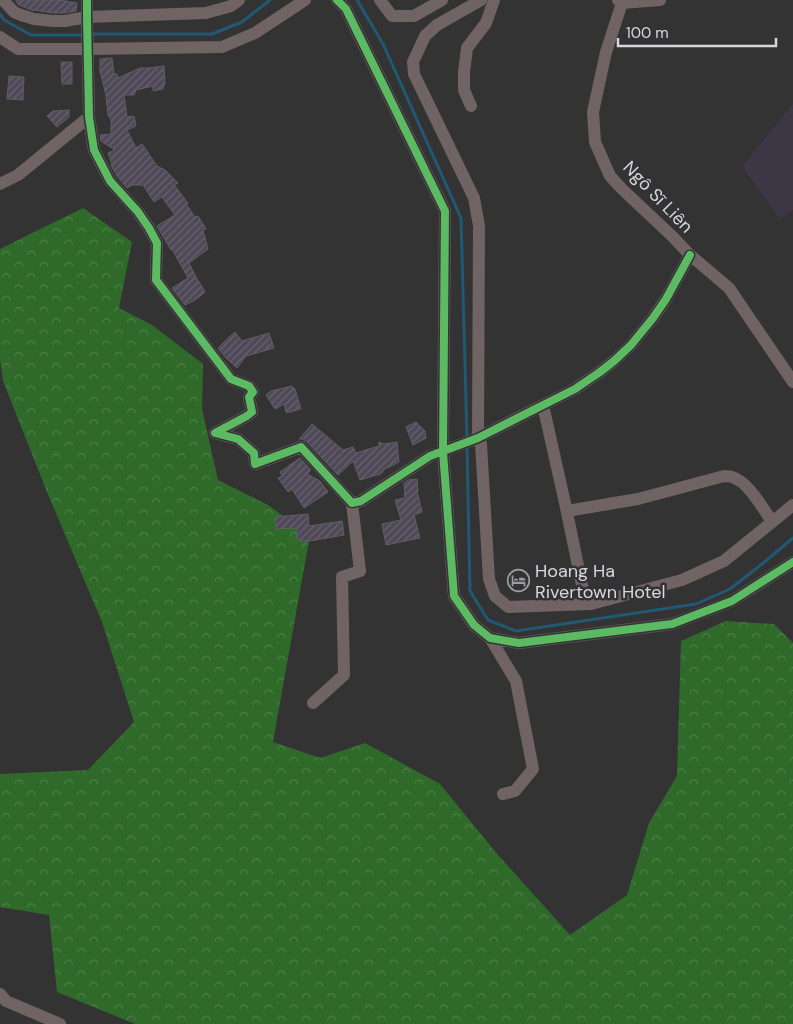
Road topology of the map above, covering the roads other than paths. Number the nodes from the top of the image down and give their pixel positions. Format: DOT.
graph roads {
  1 [pos="3,0"];
  2 [pos="87,0"];
  3 [pos="239,0"];
  4 [pos="305,0"];
  5 [pos="337,0"];
  6 [pos="380,0"];
  7 [pos="442,0"];
  8 [pos="481,0"];
  9 [pos="494,0"];
  10 [pos="660,0"];
  11 [pos="620,2"];
  12 [pos="86,17"];
  13 [pos="0,37"];
  14 [pos="88,49"];
  15 [pos="471,106"];
  16 [pos="89,117"];
  17 [pos="0,184"];
  18 [pos="690,256"];
  19 [pos="793,382"];
  20 [pos="543,405"];
  21 [pos="476,438"];
  22 [pos="446,450"];
  23 [pos="352,503"];
  24 [pos="793,505"];
  25 [pos="567,511"];
  26 [pos="772,521"];
  27 [pos="793,562"];
  28 [pos="586,604"];
  29 [pos="490,638"];
  30 [pos="313,703"];
  31 [pos="503,794"];
  32 [pos="0,994"];
  33 [pos="60,1024"];
  1 -- 12 [label="street"];
  2 -- 12 [label="street"];
  3 -- 12 [label="street"];
  4 -- 14 [label="street"];
  5 -- 22 [label="street"];
  6 -- 7 [label="street"];
  8 -- 21 [label="street"];
  9 -- 15 [label="street"];
  10 -- 11 [label="street"];
  11 -- 18 [label="street, Ngô Sĩ Liên"];
  12 -- 14 [label="street"];
  13 -- 14 [label="street"];
  14 -- 16 [label="street"];
  16 -- 17 [label="street"];
  16 -- 23 [label="street"];
  18 -- 19 [label="street, Ngô Sĩ Liên"];
  18 -- 20 [label="street"];
  20 -- 21 [label="street"];
  20 -- 25 [label="street"];
  21 -- 22 [label="street"];
  21 -- 28 [label="street"];
  22 -- 23 [label="street"];
  22 -- 29 [label="street"];
  23 -- 30 [label="street"];
  24 -- 26 [label="street"];
  25 -- 26 [label="street"];
  25 -- 28 [label="street"];
  26 -- 28 [label="street"];
  27 -- 29 [label="street"];
  29 -- 31 [label="street"];
  32 -- 33 [label="street"];
}
